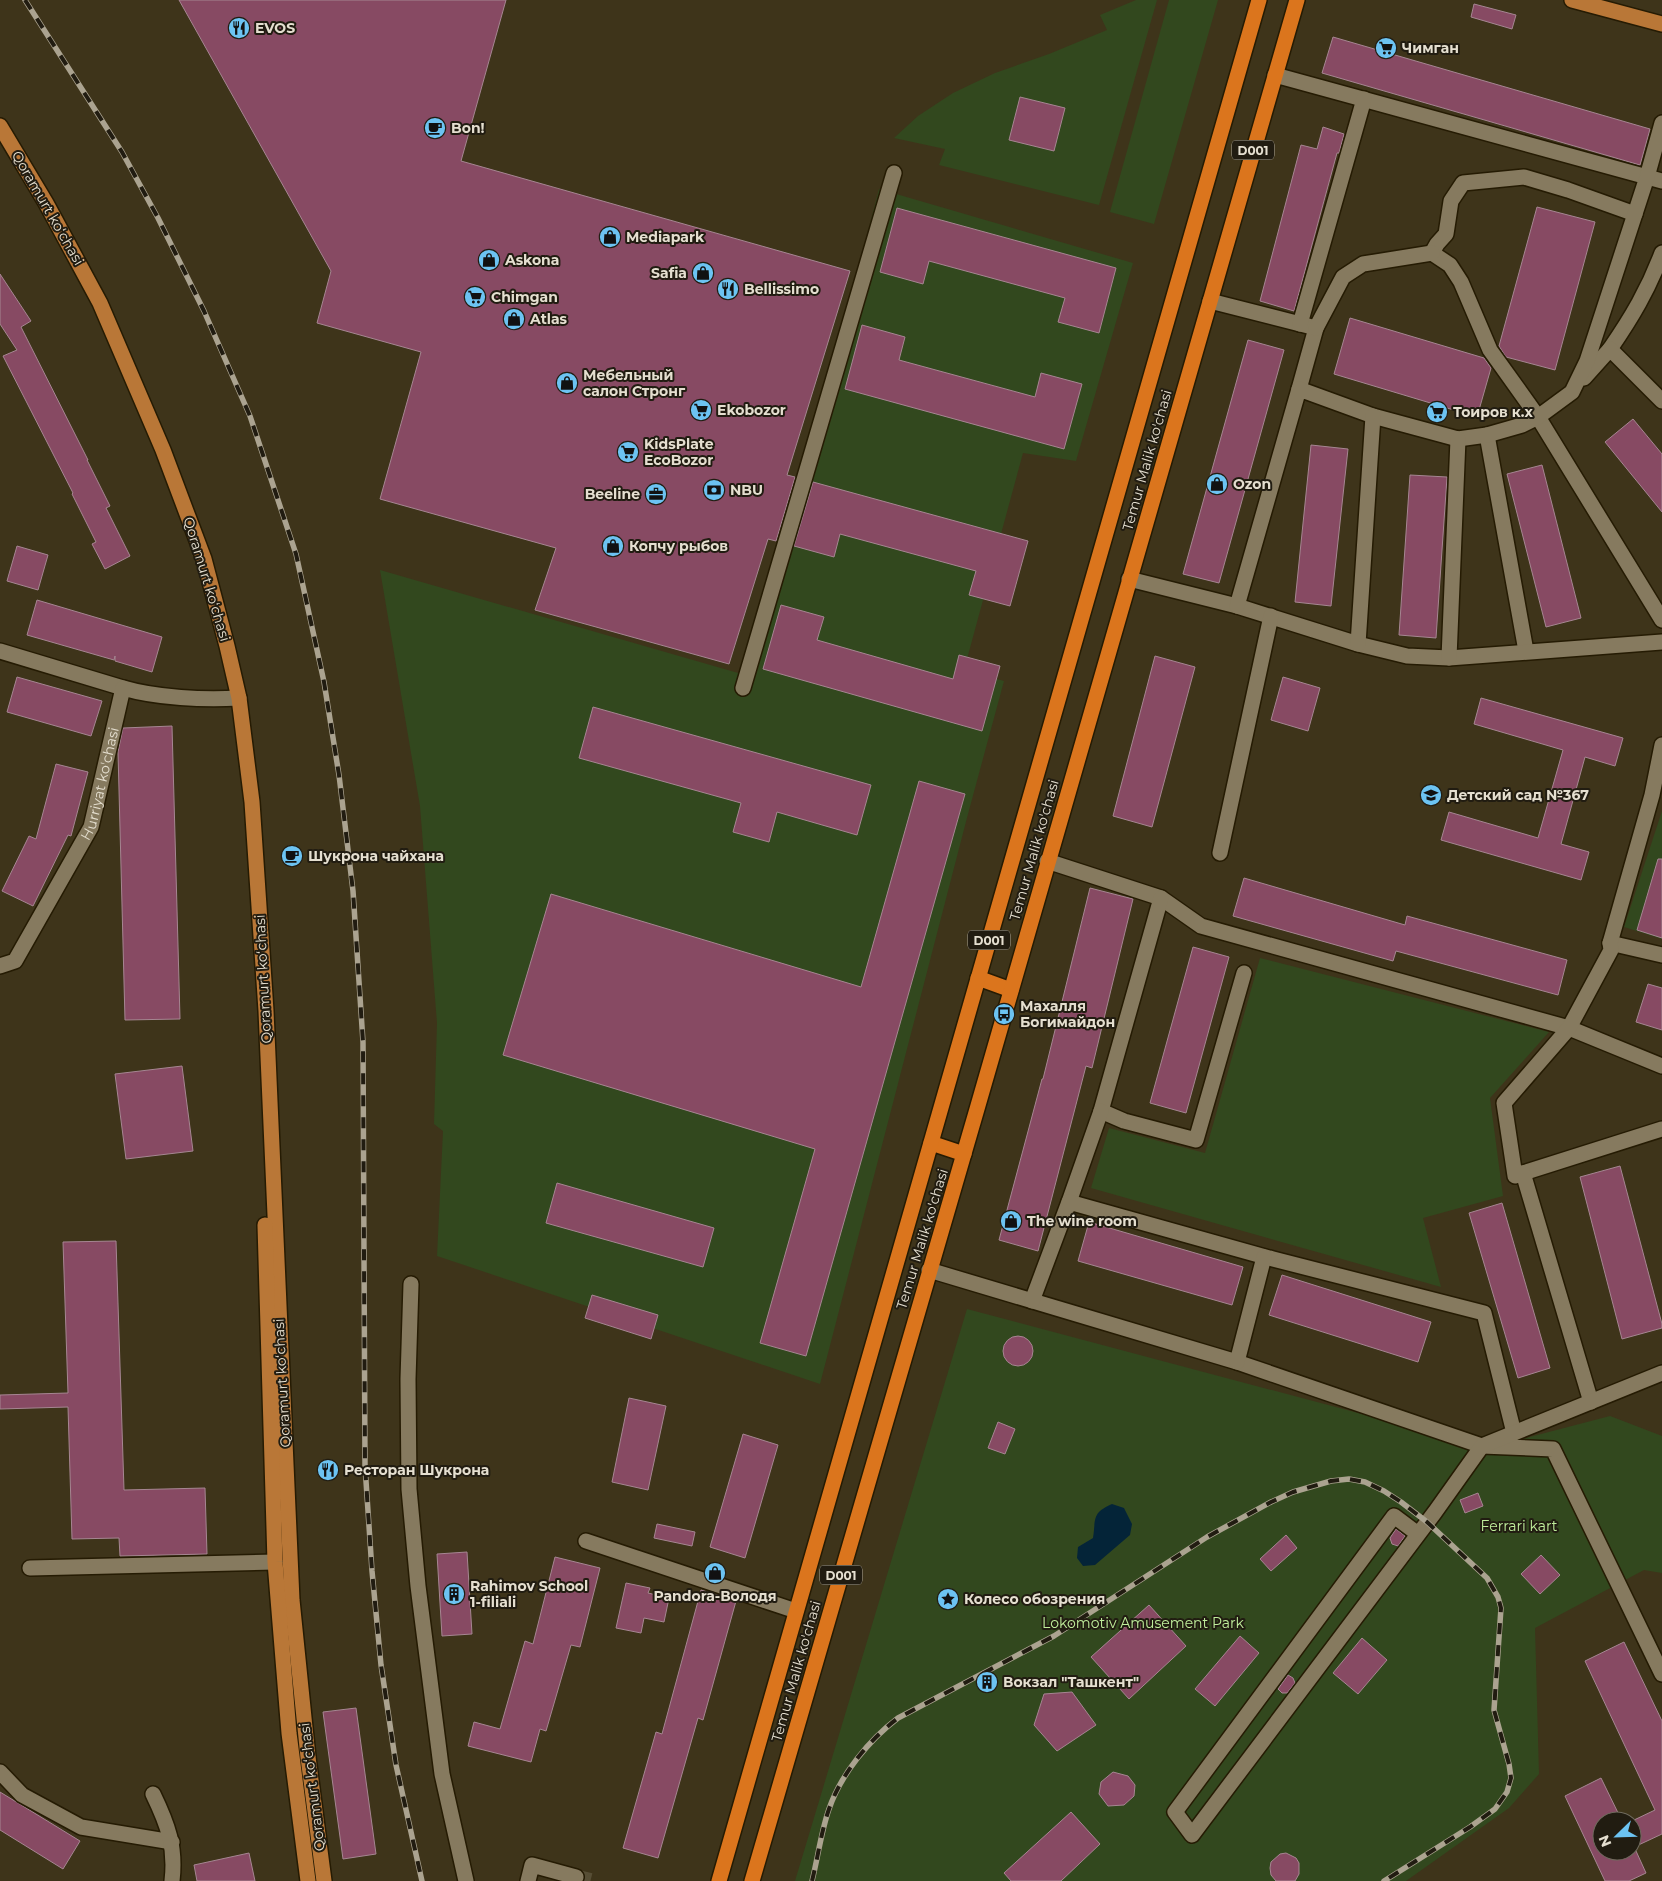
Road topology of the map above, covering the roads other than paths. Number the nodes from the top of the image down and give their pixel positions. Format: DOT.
graph roads {
  1 [pos="1259,0"];
  2 [pos="1297,0"];
  3 [pos="1572,0"];
  4 [pos="1662,24"];
  5 [pos="1275,75"];
  6 [pos="1364,99"];
  7 [pos="1662,123"];
  8 [pos="0,126"];
  9 [pos="0,141"];
  10 [pos="894,173"];
  11 [pos="1655,179"];
  12 [pos="1635,214"];
  13 [pos="1432,253"];
  14 [pos="1662,253"];
  15 [pos="1656,286"];
  16 [pos="1210,301"];
  17 [pos="1300,324"];
  18 [pos="1316,328"];
  19 [pos="1610,349"];
  20 [pos="1299,389"];
  21 [pos="1572,392"];
  22 [pos="1662,401"];
  23 [pos="1373,416"];
  24 [pos="1538,417"];
  25 [pos="1487,435"];
  26 [pos="1458,439"];
  27 [pos="1129,578"];
  28 [pos="1237,606"];
  29 [pos="1271,616"];
  30 [pos="1662,620"];
  31 [pos="1662,642"];
  32 [pos="1358,644"];
  33 [pos="0,651"];
  34 [pos="1526,651"];
  35 [pos="1449,658"];
  36 [pos="123,688"];
  37 [pos="743,688"];
  38 [pos="235,698"];
  39 [pos="1662,745"];
  40 [pos="1220,853"];
  41 [pos="1047,861"];
  42 [pos="1161,898"];
  43 [pos="1610,943"];
  44 [pos="1662,955"];
  45 [pos="0,966"];
  46 [pos="1244,972"];
  47 [pos="978,978"];
  48 [pos="1011,990"];
  49 [pos="1569,1028"];
  50 [pos="1662,1066"];
  51 [pos="1101,1111"];
  52 [pos="1661,1132"];
  53 [pos="931,1143"];
  54 [pos="964,1154"];
  55 [pos="1522,1173"];
  56 [pos="1069,1202"];
  57 [pos="1264,1257"];
  58 [pos="929,1270"];
  59 [pos="411,1284"];
  60 [pos="1032,1302"];
  61 [pos="1237,1362"];
  62 [pos="1662,1373"];
  63 [pos="1591,1402"];
  64 [pos="1514,1433"];
  65 [pos="1482,1446"];
  66 [pos="1418,1534"];
  67 [pos="586,1541"];
  68 [pos="275,1562"];
  69 [pos="30,1568"];
  70 [pos="796,1611"];
  71 [pos="1661,1669"];
  72 [pos="0,1772"];
  73 [pos="154,1794"];
  74 [pos="172,1842"];
  75 [pos="576,1877"];
  76 [pos="172,1881"];
  77 [pos="308,1881"];
  78 [pos="324,1881"];
  79 [pos="466,1881"];
  80 [pos="528,1881"];
  81 [pos="719,1881"];
  82 [pos="752,1881"];
  1 -- 47 [label="highway, Temur Malik ko'chasi / D001"];
  2 -- 5 [label="highway, Temur Malik ko'chasi / D001"];
  3 -- 4 [label="main road"];
  5 -- 6 [label="street"];
  5 -- 16 [label="highway, Temur Malik ko'chasi / D001"];
  6 -- 11 [label="street"];
  6 -- 17 [label="street"];
  7 -- 11 [label="street"];
  8 -- 38 [label="main road, Qoramurt koʻchasi"];
  9 -- 38 [label="main road, Qoramurt koʻchasi"];
  10 -- 37 [label="street"];
  11 -- 12 [label="street"];
  12 -- 13 [label="street"];
  12 -- 21 [label="street"];
  13 -- 18 [label="street"];
  13 -- 24 [label="street"];
  14 -- 15 [label="street"];
  15 -- 19 [label="street"];
  16 -- 17 [label="street"];
  16 -- 27 [label="highway, Temur Malik ko'chasi / D001"];
  17 -- 18 [label="street"];
  18 -- 20 [label="street"];
  19 -- 21 [label="street"];
  19 -- 22 [label="street"];
  20 -- 23 [label="street"];
  20 -- 28 [label="street"];
  21 -- 24 [label="street"];
  23 -- 26 [label="street"];
  23 -- 32 [label="street"];
  24 -- 25 [label="street"];
  24 -- 30 [label="street"];
  25 -- 26 [label="street"];
  25 -- 34 [label="street"];
  26 -- 35 [label="street"];
  27 -- 28 [label="street"];
  27 -- 41 [label="highway, Temur Malik ko'chasi / D001"];
  28 -- 29 [label="street"];
  29 -- 32 [label="street"];
  29 -- 40 [label="street"];
  31 -- 34 [label="street"];
  32 -- 35 [label="street"];
  33 -- 36 [label="street"];
  34 -- 35 [label="street"];
  36 -- 38 [label="street"];
  36 -- 45 [label="street, Hurriyat ko'chasi"];
  38 -- 68 [label="main road, Qoramurt koʻchasi"];
  38 -- 78 [label="main road, Qoramurt koʻchasi"];
  39 -- 43 [label="street"];
  41 -- 42 [label="street"];
  41 -- 48 [label="highway, Temur Malik ko'chasi / D001"];
  42 -- 49 [label="street"];
  42 -- 51 [label="street"];
  43 -- 44 [label="street"];
  43 -- 49 [label="street"];
  46 -- 51 [label="street"];
  47 -- 48 [label="highway"];
  47 -- 53 [label="highway, Temur Malik ko'chasi / D001"];
  48 -- 54 [label="highway, Temur Malik ko'chasi / D001"];
  49 -- 50 [label="street"];
  49 -- 55 [label="street"];
  51 -- 56 [label="street"];
  52 -- 55 [label="street"];
  53 -- 54 [label="highway"];
  53 -- 70 [label="highway, Temur Malik ko'chasi / D001"];
  54 -- 58 [label="highway, Temur Malik ko'chasi / D001"];
  55 -- 63 [label="street"];
  56 -- 57 [label="street"];
  56 -- 60 [label="street"];
  57 -- 61 [label="street"];
  57 -- 64 [label="street"];
  58 -- 60 [label="street"];
  58 -- 82 [label="highway, Temur Malik ko'chasi / D001"];
  59 -- 79 [label="street"];
  60 -- 61 [label="street"];
  61 -- 65 [label="street"];
  62 -- 63 [label="street"];
  63 -- 64 [label="street"];
  64 -- 65 [label="street"];
  65 -- 66 [label="street"];
  65 -- 71 [label="street"];
  66 -- 66 [label="street"];
  67 -- 70 [label="street"];
  68 -- 69 [label="street"];
  68 -- 77 [label="main road, Qoramurt koʻchasi"];
  70 -- 81 [label="highway, Temur Malik ko'chasi / D001"];
  72 -- 74 [label="street"];
  73 -- 74 [label="street"];
  74 -- 76 [label="street"];
  75 -- 80 [label="street"];
}
